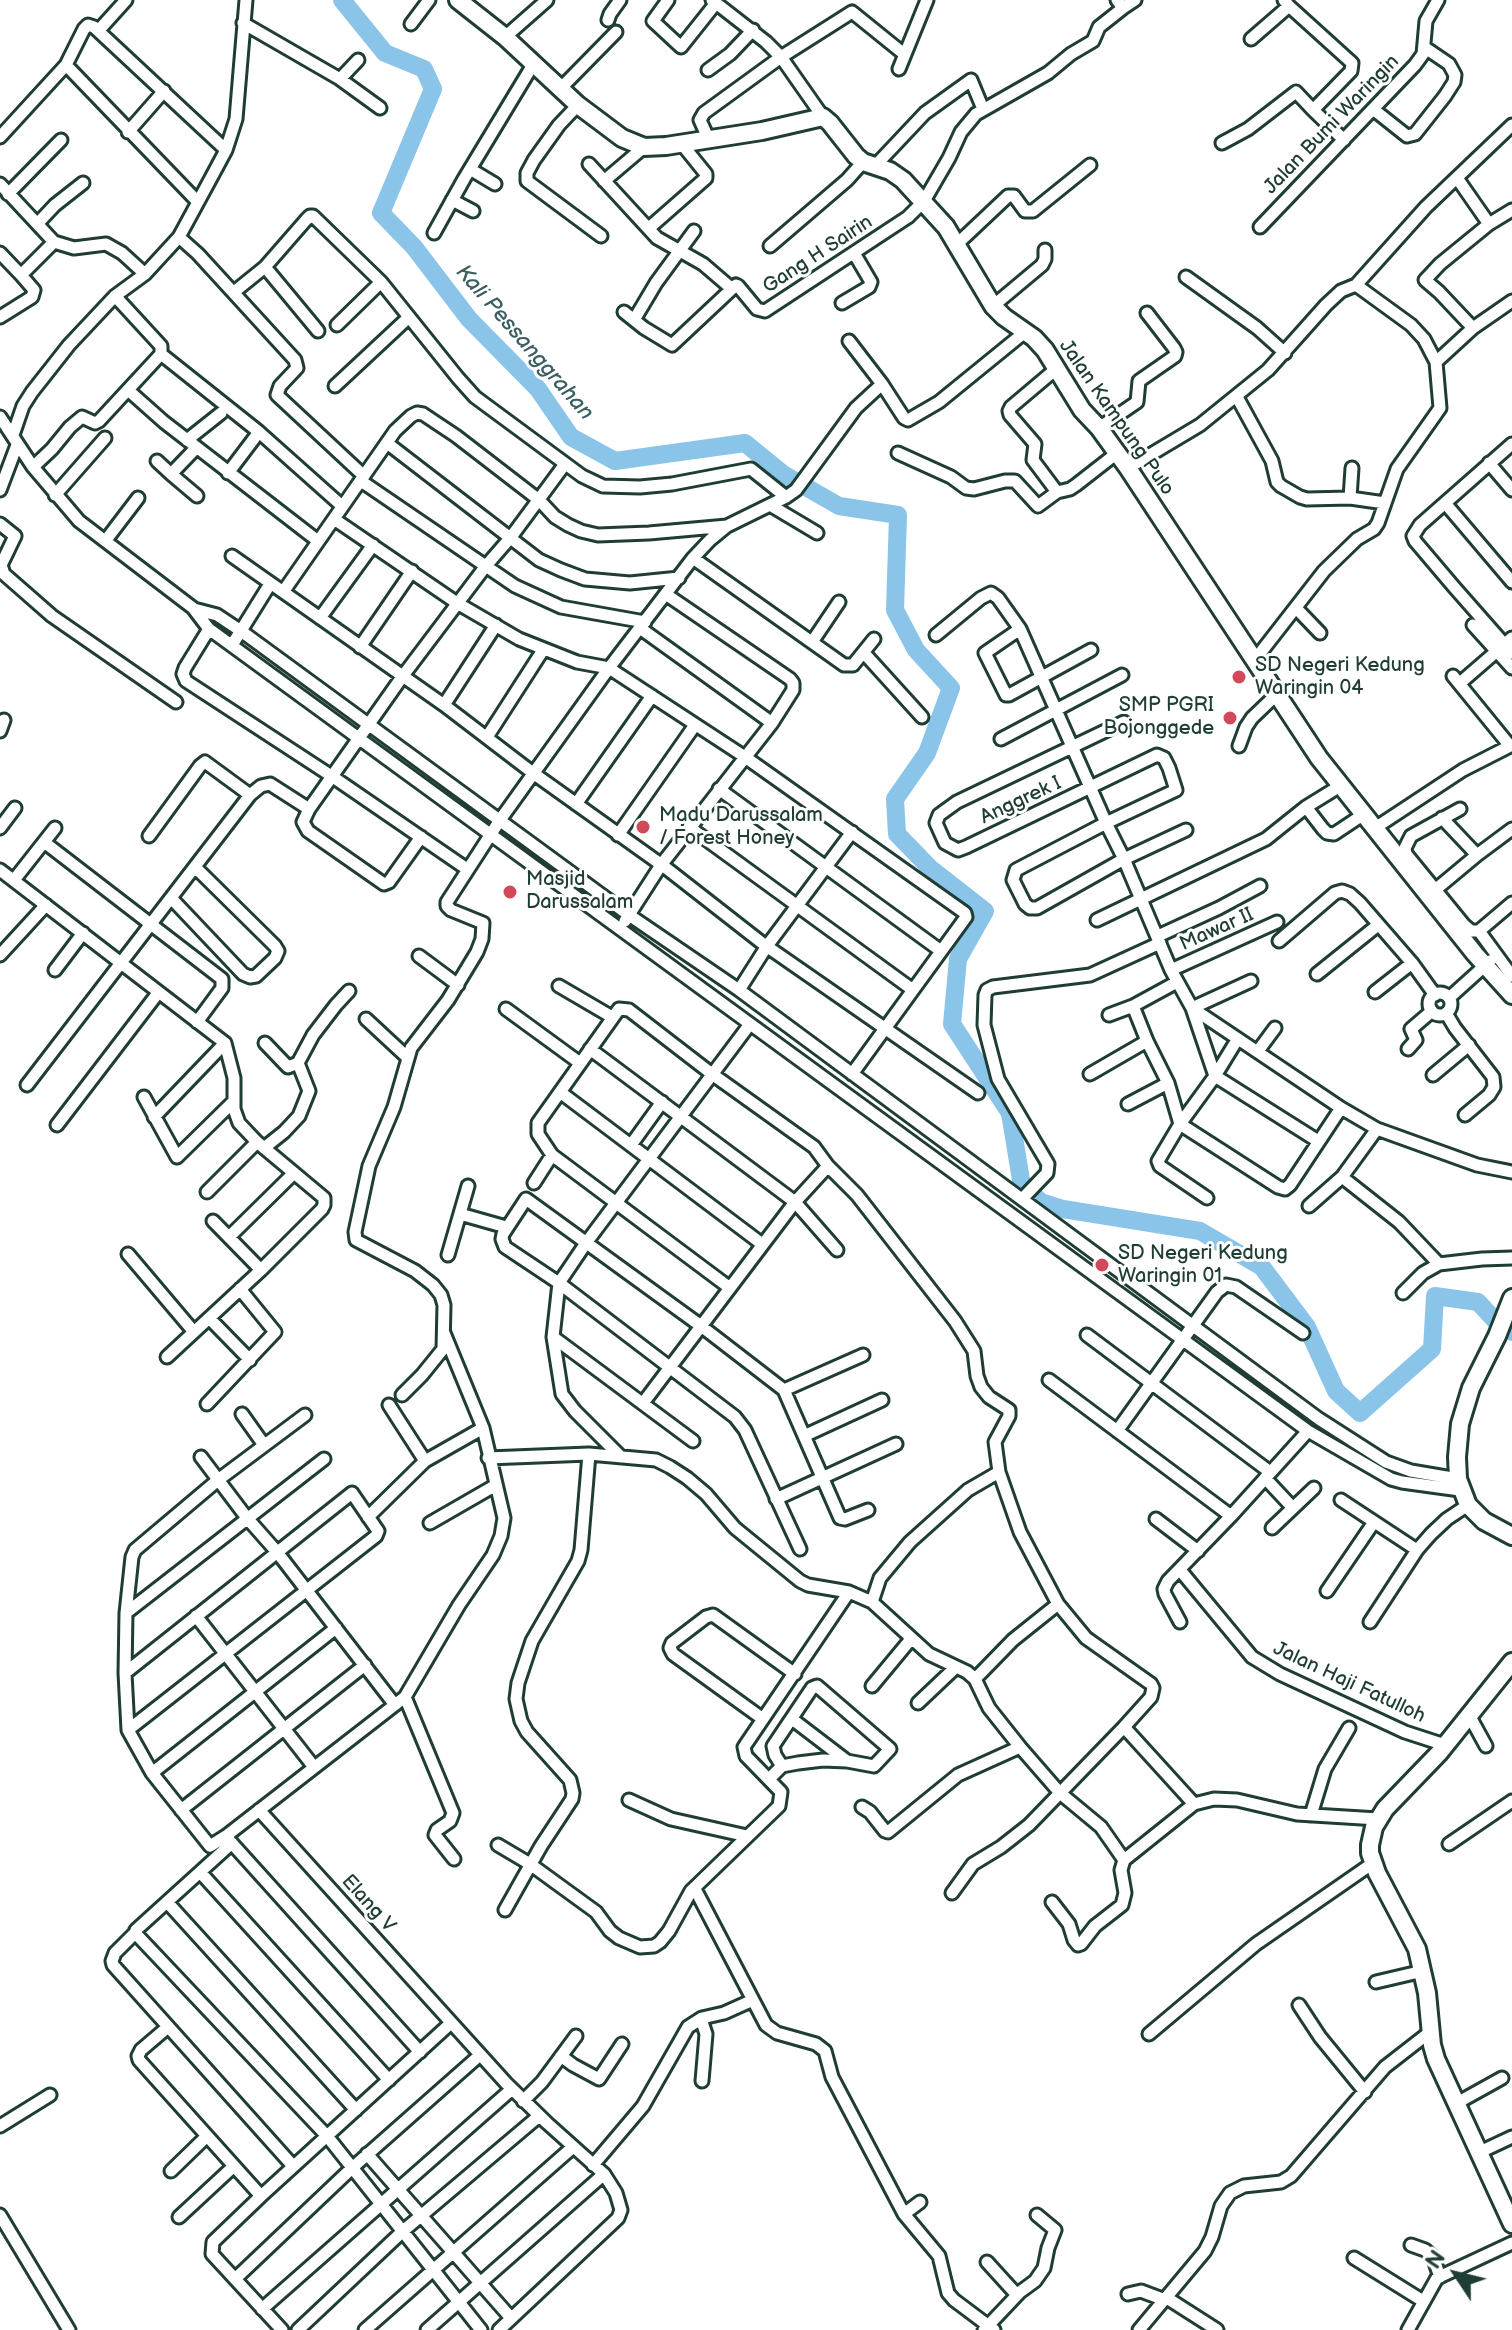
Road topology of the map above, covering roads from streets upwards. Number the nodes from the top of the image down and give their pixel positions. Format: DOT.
graph roads {
  1 [pos="126,0"];
  2 [pos="246,0"];
  3 [pos="429,0"];
  4 [pos="459,0"];
  5 [pos="547,0"];
  6 [pos="620,0"];
  7 [pos="668,0"];
  8 [pos="927,0"];
  9 [pos="1135,0"];
  10 [pos="1438,0"];
  11 [pos="714,2"];
  12 [pos="1286,3"];
  13 [pos="1120,4"];
  14 [pos="608,20"];
  15 [pos="243,23"];
  16 [pos="411,24"];
  17 [pos="99,30"];
  18 [pos="753,30"];
  19 [pos="616,32"];
  20 [pos="505,37"];
  21 [pos="1251,39"];
  22 [pos="1424,47"];
  23 [pos="904,54"];
  24 [pos="781,57"];
  25 [pos="358,60"];
  26 [pos="534,63"];
  27 [pos="66,65"];
  28 [pos="899,69"];
  29 [pos="708,70"];
  30 [pos="340,79"];
  31 [pos="560,89"];
  32 [pos="164,91"];
  33 [pos="578,105"];
  34 [pos="380,108"];
  35 [pos="983,109"];
  36 [pos="1373,109"];
  37 [pos="1313,110"];
  38 [pos="823,117"];
  39 [pos="1512,125"];
  40 [pos="128,132"];
  41 [pos="0,137"];
  42 [pos="61,140"];
  43 [pos="709,140"];
  44 [pos="1344,140"];
  45 [pos="681,143"];
  46 [pos="1222,143"];
  47 [pos="644,147"];
  48 [pos="226,150"];
  49 [pos="589,164"];
  50 [pos="869,164"];
  51 [pos="1090,165"];
  52 [pos="470,169"];
  53 [pos="1457,178"];
  54 [pos="604,181"];
  55 [pos="83,183"];
  56 [pos="0,184"];
  57 [pos="495,184"];
  58 [pos="8,194"];
  59 [pos="452,200"];
  60 [pos="197,201"];
  61 [pos="924,201"];
  62 [pos="1512,210"];
  63 [pos="473,211"];
  64 [pos="38,223"];
  65 [pos="1489,224"];
  66 [pos="1260,227"];
  67 [pos="649,228"];
  68 [pos="694,231"];
  69 [pos="434,233"];
  70 [pos="601,236"];
  71 [pos="179,237"];
  72 [pos="54,242"];
  73 [pos="956,245"];
  74 [pos="770,246"];
  75 [pos="1045,250"];
  76 [pos="680,252"];
  77 [pos="0,253"];
  78 [pos="854,253"];
  79 [pos="265,267"];
  80 [pos="145,274"];
  81 [pos="21,275"];
  82 [pos="1186,277"];
  83 [pos="381,282"];
  84 [pos="1356,285"];
  85 [pos="731,288"];
  86 [pos="234,292"];
  87 [pos="115,296"];
  88 [pos="1512,301"];
  89 [pos="842,303"];
  90 [pos="993,306"];
  91 [pos="1147,313"];
  92 [pos="0,317"];
  93 [pos="409,317"];
  94 [pos="337,325"];
  95 [pos="1473,328"];
  96 [pos="318,331"];
  97 [pos="1025,332"];
  98 [pos="849,341"];
  99 [pos="1285,353"];
  100 [pos="161,354"];
  101 [pos="1436,362"];
  102 [pos="1056,369"];
  103 [pos="882,384"];
  104 [pos="335,386"];
  105 [pos="128,390"];
  106 [pos="1237,397"];
  107 [pos="221,413"];
  108 [pos="0,417"];
  109 [pos="1099,428"];
  110 [pos="259,432"];
  111 [pos="105,438"];
  112 [pos="15,440"];
  113 [pos="387,443"];
  114 [pos="191,444"];
  115 [pos="1512,444"];
  116 [pos="898,453"];
  117 [pos="1117,453"];
  118 [pos="157,461"];
  119 [pos="1489,463"];
  120 [pos="565,464"];
  121 [pos="33,467"];
  122 [pos="1128,468"];
  123 [pos="1352,468"];
  124 [pos="228,473"];
  125 [pos="171,474"];
  126 [pos="362,478"];
  127 [pos="0,490"];
  128 [pos="1512,490"];
  129 [pos="1057,492"];
  130 [pos="791,494"];
  131 [pos="55,495"];
  132 [pos="197,496"];
  133 [pos="138,498"];
  134 [pos="1350,498"];
  135 [pos="539,500"];
  136 [pos="1385,503"];
  137 [pos="1445,503"];
  138 [pos="770,505"];
  139 [pos="342,506"];
  140 [pos="334,519"];
  141 [pos="0,524"];
  142 [pos="727,526"];
  143 [pos="817,533"];
  144 [pos="511,537"];
  145 [pos="106,540"];
  146 [pos="318,541"];
  147 [pos="373,545"];
  148 [pos="232,556"];
  149 [pos="693,558"];
  150 [pos="485,567"];
  151 [pos="412,571"];
  152 [pos="679,578"];
  153 [pos="1512,582"];
  154 [pos="270,584"];
  155 [pos="283,592"];
  156 [pos="667,595"];
  157 [pos="839,602"];
  158 [pos="457,603"];
  159 [pos="193,608"];
  160 [pos="1296,608"];
  161 [pos="320,618"];
  162 [pos="496,625"];
  163 [pos="642,625"];
  164 [pos="1473,625"];
  165 [pos="209,629"];
  166 [pos="1020,629"];
  167 [pos="241,631"];
  168 [pos="1320,633"];
  169 [pos="936,635"];
  170 [pos="874,639"];
  171 [pos="812,642"];
  172 [pos="232,645"];
  173 [pos="360,647"];
  174 [pos="1507,647"];
  175 [pos="543,650"];
  176 [pos="1091,650"];
  177 [pos="864,653"];
  178 [pos="1254,661"];
  179 [pos="609,668"];
  180 [pos="1512,668"];
  181 [pos="1122,675"];
  182 [pos="402,677"];
  183 [pos="1040,678"];
  184 [pos="1277,694"];
  185 [pos="652,696"];
  186 [pos="176,702"];
  187 [pos="444,705"];
  188 [pos="1057,711"];
  189 [pos="922,717"];
  190 [pos="1124,722"];
  191 [pos="772,723"];
  192 [pos="370,724"];
  193 [pos="695,725"];
  194 [pos="487,737"];
  195 [pos="361,738"];
  196 [pos="1001,739"];
  197 [pos="1511,745"];
  198 [pos="1072,746"];
  199 [pos="1239,746"];
  200 [pos="745,757"];
  201 [pos="533,773"];
  202 [pos="333,777"];
  203 [pos="1340,786"];
  204 [pos="719,789"];
  205 [pos="1091,789"];
  206 [pos="250,795"];
  207 [pos="576,804"];
  208 [pos="1306,807"];
  209 [pos="15,808"];
  210 [pos="309,809"];
  211 [pos="1460,809"];
  212 [pos="1364,814"];
  213 [pos="1442,818"];
  214 [pos="500,820"];
  215 [pos="1106,823"];
  216 [pos="689,827"];
  217 [pos="0,828"];
  218 [pos="55,828"];
  219 [pos="1375,828"];
  220 [pos="1512,829"];
  221 [pos="1186,830"];
  222 [pos="852,832"];
  223 [pos="491,834"];
  224 [pos="618,835"];
  225 [pos="149,836"];
  226 [pos="421,837"];
  227 [pos="44,842"];
  228 [pos="1477,855"];
  229 [pos="1124,859"];
  230 [pos="661,865"];
  231 [pos="195,867"];
  232 [pos="826,867"];
  233 [pos="467,869"];
  234 [pos="0,870"];
  235 [pos="14,880"];
  236 [pos="1260,886"];
  237 [pos="1435,890"];
  238 [pos="171,898"];
  239 [pos="1142,899"];
  240 [pos="1512,903"];
  241 [pos="46,905"];
  242 [pos="796,906"];
  243 [pos="629,915"];
  244 [pos="1097,920"];
  245 [pos="1277,922"];
  246 [pos="151,924"];
  247 [pos="1378,925"];
  248 [pos="620,928"];
  249 [pos="1479,931"];
  250 [pos="83,933"];
  251 [pos="1159,939"];
  252 [pos="1279,941"];
  253 [pos="767,946"];
  254 [pos="941,951"];
  255 [pos="0,955"];
  256 [pos="419,956"];
  257 [pos="1491,960"];
  258 [pos="121,963"];
  259 [pos="1412,963"];
  260 [pos="55,970"];
  261 [pos="1171,970"];
  262 [pos="1511,973"];
  263 [pos="1317,974"];
  264 [pos="1251,981"];
  265 [pos="1177,982"];
  266 [pos="458,985"];
  267 [pos="559,986"];
  268 [pos="739,990"];
  269 [pos="913,990"];
  270 [pos="349,991"];
  271 [pos="1375,992"];
  272 [pos="158,993"];
  273 [pos="1435,995"];
  274 [pos="1512,995"];
  275 [pos="1449,998"];
  276 [pos="1133,1006"];
  277 [pos="1192,1008"];
  278 [pos="506,1009"];
  279 [pos="1432,1011"];
  280 [pos="1446,1013"];
  281 [pos="1109,1015"];
  282 [pos="612,1017"];
  283 [pos="366,1019"];
  284 [pos="197,1022"];
  285 [pos="750,1024"];
  286 [pos="885,1028"];
  287 [pos="1275,1028"];
  288 [pos="1237,1040"];
  289 [pos="1147,1041"];
  290 [pos="225,1043"];
  291 [pos="265,1043"];
  292 [pos="1469,1045"];
  293 [pos="590,1049"];
  294 [pos="1408,1049"];
  295 [pos="1258,1051"];
  296 [pos="820,1052"];
  297 [pos="408,1058"];
  298 [pos="298,1063"];
  299 [pos="580,1063"];
  300 [pos="810,1067"];
  301 [pos="712,1074"];
  302 [pos="852,1074"];
  303 [pos="1090,1074"];
  304 [pos="1433,1075"];
  305 [pos="1215,1076"];
  306 [pos="1168,1083"];
  307 [pos="27,1085"];
  308 [pos="560,1092"];
  309 [pos="978,1093"];
  310 [pos="144,1097"];
  311 [pos="233,1102"];
  312 [pos="662,1102"];
  313 [pos="1128,1104"];
  314 [pos="1341,1108"];
  315 [pos="908,1115"];
  316 [pos="1465,1115"];
  317 [pos="681,1116"];
  318 [pos="154,1117"];
  319 [pos="1180,1124"];
  320 [pos="57,1125"];
  321 [pos="1377,1129"];
  322 [pos="897,1130"];
  323 [pos="1318,1141"];
  324 [pos="261,1145"];
  325 [pos="631,1145"];
  326 [pos="552,1155"];
  327 [pos="649,1159"];
  328 [pos="828,1166"];
  329 [pos="1512,1172"];
  330 [pos="294,1173"];
  331 [pos="1342,1177"];
  332 [pos="534,1183"];
  333 [pos="468,1186"];
  334 [pos="207,1192"];
  335 [pos="1023,1194"];
  336 [pos="1207,1198"];
  337 [pos="616,1202"];
  338 [pos="795,1202"];
  339 [pos="1309,1206"];
  340 [pos="1002,1208"];
  341 [pos="460,1214"];
  342 [pos="213,1221"];
  343 [pos="506,1227"];
  344 [pos="229,1237"];
  345 [pos="586,1243"];
  346 [pos="762,1244"];
  347 [pos="837,1250"];
  348 [pos="128,1254"];
  349 [pos="448,1255"];
  350 [pos="1512,1258"];
  351 [pos="1439,1264"];
  352 [pos="261,1270"];
  353 [pos="559,1283"];
  354 [pos="730,1288"];
  355 [pos="240,1289"];
  356 [pos="1403,1293"];
  357 [pos="1512,1298"];
  358 [pos="209,1318"];
  359 [pos="701,1326"];
  360 [pos="1194,1326"];
  361 [pos="194,1332"];
  362 [pos="444,1333"];
  363 [pos="1303,1333"];
  364 [pos="1087,1335"];
  365 [pos="553,1337"];
  366 [pos="1183,1341"];
  367 [pos="863,1355"];
  368 [pos="167,1357"];
  369 [pos="250,1360"];
  370 [pos="670,1367"];
  371 [pos="1049,1380"];
  372 [pos="1152,1384"];
  373 [pos="784,1390"];
  374 [pos="402,1395"];
  375 [pos="882,1400"];
  376 [pos="643,1403"];
  377 [pos="207,1404"];
  378 [pos="389,1405"];
  379 [pos="242,1414"];
  380 [pos="305,1415"];
  381 [pos="483,1428"];
  382 [pos="1117,1431"];
  383 [pos="1308,1431"];
  384 [pos="806,1435"];
  385 [pos="693,1441"];
  386 [pos="896,1444"];
  387 [pos="264,1445"];
  388 [pos="589,1454"];
  389 [pos="201,1457"];
  390 [pos="621,1457"];
  391 [pos="488,1458"];
  392 [pos="324,1459"];
  393 [pos="425,1461"];
  394 [pos="999,1472"];
  395 [pos="1268,1475"];
  396 [pos="823,1477"];
  397 [pos="218,1480"];
  398 [pos="1459,1484"];
  399 [pos="496,1485"];
  400 [pos="1314,1488"];
  401 [pos="776,1499"];
  402 [pos="1341,1500"];
  403 [pos="1468,1505"];
  404 [pos="1293,1508"];
  405 [pos="868,1510"];
  406 [pos="1231,1516"];
  407 [pos="368,1517"];
  408 [pos="247,1518"];
  409 [pos="1156,1519"];
  410 [pos="1374,1522"];
  411 [pos="430,1523"];
  412 [pos="1272,1528"];
  413 [pos="1512,1536"];
  414 [pos="800,1549"];
  415 [pos="1417,1550"];
  416 [pos="1198,1551"];
  417 [pos="277,1552"];
  418 [pos="1180,1570"];
  419 [pos="307,1591"];
  420 [pos="1327,1591"];
  421 [pos="849,1592"];
  422 [pos="872,1602"];
  423 [pos="1058,1604"];
  424 [pos="126,1613"];
  425 [pos="196,1616"];
  426 [pos="1180,1622"];
  427 [pos="1370,1622"];
  428 [pos="336,1628"];
  429 [pos="911,1639"];
  430 [pos="226,1654"];
  431 [pos="1512,1662"];
  432 [pos="365,1665"];
  433 [pos="956,1667"];
  434 [pos="125,1673"];
  435 [pos="795,1674"];
  436 [pos="975,1679"];
  437 [pos="872,1686"];
  438 [pos="255,1692"];
  439 [pos="405,1697"];
  440 [pos="918,1703"];
  441 [pos="395,1705"];
  442 [pos="1469,1715"];
  443 [pos="763,1719"];
  444 [pos="792,1719"];
  445 [pos="1124,1727"];
  446 [pos="1349,1728"];
  447 [pos="284,1729"];
  448 [pos="128,1730"];
  449 [pos="1486,1746"];
  450 [pos="1020,1747"];
  451 [pos="1443,1748"];
  452 [pos="847,1761"];
  453 [pos="782,1766"];
  454 [pos="314,1767"];
  455 [pos="152,1773"];
  456 [pos="769,1779"];
  457 [pos="1060,1793"];
  458 [pos="629,1800"];
  459 [pos="1512,1801"];
  460 [pos="1194,1804"];
  461 [pos="862,1807"];
  462 [pos="181,1810"];
  463 [pos="259,1810"];
  464 [pos="1311,1815"];
  465 [pos="1378,1819"];
  466 [pos="747,1836"];
  467 [pos="229,1840"];
  468 [pos="1449,1844"];
  469 [pos="498,1845"];
  470 [pos="454,1859"];
  471 [pos="1124,1860"];
  472 [pos="1373,1863"];
  473 [pos="530,1864"];
  474 [pos="200,1872"];
  475 [pos="695,1889"];
  476 [pos="952,1893"];
  477 [pos="167,1902"];
  478 [pos="1052,1902"];
  479 [pos="505,1910"];
  480 [pos="136,1932"];
  481 [pos="1423,1971"];
  482 [pos="1376,1982"];
  483 [pos="753,2000"];
  484 [pos="1299,2005"];
  485 [pos="701,2019"];
  486 [pos="451,2023"];
  487 [pos="168,2027"];
  488 [pos="1430,2032"];
  489 [pos="1149,2034"];
  490 [pos="576,2036"];
  491 [pos="622,2044"];
  492 [pos="420,2052"];
  493 [pos="480,2055"];
  494 [pos="561,2056"];
  495 [pos="1502,2078"];
  496 [pos="389,2080"];
  497 [pos="702,2081"];
  498 [pos="512,2089"];
  499 [pos="1365,2092"];
  500 [pos="50,2095"];
  501 [pos="523,2101"];
  502 [pos="1457,2103"];
  503 [pos="356,2110"];
  504 [pos="539,2116"];
  505 [pos="0,2126"];
  506 [pos="207,2136"];
  507 [pos="327,2136"];
  508 [pos="1512,2137"];
  509 [pos="573,2147"];
  510 [pos="1480,2152"];
  511 [pos="367,2154"];
  512 [pos="593,2165"];
  513 [pos="234,2166"];
  514 [pos="293,2166"];
  515 [pos="352,2168"];
  516 [pos="171,2171"];
  517 [pos="604,2174"];
  518 [pos="396,2189"];
  519 [pos="261,2196"];
  520 [pos="920,2202"];
  521 [pos="380,2203"];
  522 [pos="1508,2205"];
  523 [pos="904,2214"];
  524 [pos="0,2215"];
  525 [pos="1037,2215"];
  526 [pos="179,2217"];
  527 [pos="421,2217"];
  528 [pos="1512,2224"];
  529 [pos="403,2231"];
  530 [pos="1512,2243"];
  531 [pos="1411,2245"];
  532 [pos="452,2253"];
  533 [pos="1354,2258"];
  534 [pos="987,2262"];
  535 [pos="434,2270"];
  536 [pos="1440,2277"];
  537 [pos="235,2279"];
  538 [pos="479,2284"];
  539 [pos="1128,2294"];
  540 [pos="1017,2295"];
  541 [pos="1166,2299"];
  542 [pos="459,2301"];
  543 [pos="1423,2301"];
  544 [pos="262,2309"];
  545 [pos="511,2318"];
  546 [pos="989,2328"];
  547 [pos="69,2330"];
  548 [pos="282,2330"];
  549 [pos="298,2330"];
  550 [pos="365,2330"];
  551 [pos="427,2330"];
  552 [pos="481,2330"];
  553 [pos="499,2330"];
  554 [pos="1139,2330"];
  555 [pos="1217,2330"];
  556 [pos="1408,2330"];
  1 -- 17 [label="street"];
  2 -- 15 [label="street"];
  3 -- 16 [label="street"];
  4 -- 20 [label="street"];
  5 -- 20 [label="street"];
  6 -- 14 [label="street"];
  7 -- 11 [label="street"];
  8 -- 23 [label="street"];
  9 -- 13 [label="street"];
  10 -- 22 [label="street, Jalan Bumi Waringin"];
  11 -- 18 [label="street"];
  12 -- 21 [label="street"];
  12 -- 37 [label="street"];
  13 -- 35 [label="street"];
  15 -- 30 [label="street"];
  15 -- 48 [label="street"];
  17 -- 27 [label="street"];
  17 -- 32 [label="street"];
  18 -- 24 [label="street"];
  18 -- 29 [label="street"];
  19 -- 31 [label="street"];
  20 -- 26 [label="street"];
  22 -- 36 [label="street, Jalan Bumi Waringin"];
  22 -- 36 [label="street"];
  23 -- 24 [label="street"];
  23 -- 28 [label="street"];
  24 -- 38 [label="street"];
  24 -- 43 [label="street"];
  25 -- 30 [label="street"];
  26 -- 31 [label="street"];
  26 -- 52 [label="street"];
  27 -- 40 [label="street"];
  27 -- 41 [label="street"];
  30 -- 34 [label="street"];
  31 -- 33 [label="street"];
  32 -- 40 [label="street"];
  32 -- 48 [label="street"];
  33 -- 47 [label="street"];
  33 -- 70 [label="street"];
  35 -- 50 [label="street"];
  35 -- 61 [label="street, Gang H Sairin"];
  36 -- 44 [label="street, Jalan Bumi Waringin"];
  37 -- 44 [label="street"];
  37 -- 46 [label="street"];
  38 -- 43 [label="street"];
  38 -- 50 [label="street, Jalan Kampung Pulo"];
  39 -- 53 [label="street"];
  40 -- 60 [label="street"];
  42 -- 58 [label="street"];
  43 -- 45 [label="street"];
  44 -- 66 [label="street, Jalan Bumi Waringin"];
  45 -- 47 [label="street"];
  45 -- 67 [label="street"];
  47 -- 54 [label="street"];
  48 -- 60 [label="street"];
  49 -- 54 [label="street"];
  50 -- 61 [label="street, Jalan Kampung Pulo"];
  50 -- 74 [label="street"];
  51 -- 73 [label="street"];
  52 -- 57 [label="street"];
  52 -- 59 [label="street"];
  53 -- 65 [label="street"];
  53 -- 84 [label="street"];
  54 -- 67 [label="street"];
  55 -- 64 [label="street"];
  56 -- 58 [label="street"];
  58 -- 64 [label="street"];
  59 -- 63 [label="street"];
  59 -- 69 [label="street"];
  60 -- 71 [label="street"];
  61 -- 73 [label="street, Jalan Kampung Pulo"];
  61 -- 78 [label="street, Gang H Sairin"];
  62 -- 65 [label="street"];
  64 -- 72 [label="street"];
  65 -- 95 [label="street"];
  67 -- 76 [label="street"];
  68 -- 76 [label="street"];
  71 -- 80 [label="street"];
  71 -- 86 [label="street"];
  72 -- 80 [label="street"];
  72 -- 81 [label="street"];
  73 -- 90 [label="street, Jalan Kampung Pulo"];
  75 -- 90 [label="street"];
  76 -- 85 [label="street"];
  76 -- 85 [label="street, Gang H Sairin"];
  77 -- 81 [label="street"];
  78 -- 85 [label="street, Gang H Sairin"];
  78 -- 89 [label="street"];
  79 -- 83 [label="street"];
  79 -- 86 [label="street"];
  79 -- 96 [label="street"];
  80 -- 87 [label="street"];
  81 -- 92 [label="street"];
  82 -- 99 [label="street"];
  83 -- 93 [label="street"];
  83 -- 94 [label="street"];
  84 -- 99 [label="street"];
  84 -- 101 [label="street"];
  86 -- 126 [label="street"];
  87 -- 100 [label="street"];
  87 -- 112 [label="street"];
  88 -- 95 [label="street"];
  90 -- 97 [label="street, Jalan Kampung Pulo"];
  91 -- 109 [label="street"];
  93 -- 104 [label="street"];
  93 -- 120 [label="street"];
  95 -- 101 [label="street"];
  97 -- 102 [label="street, Jalan Kampung Pulo"];
  97 -- 103 [label="street"];
  98 -- 103 [label="street"];
  99 -- 106 [label="street"];
  100 -- 105 [label="street"];
  100 -- 110 [label="street"];
  101 -- 136 [label="street"];
  102 -- 109 [label="street, Jalan Kampung Pulo"];
  102 -- 129 [label="street"];
  103 -- 130 [label="street"];
  105 -- 114 [label="street"];
  105 -- 121 [label="street"];
  106 -- 122 [label="street"];
  106 -- 134 [label="street"];
  107 -- 114 [label="street"];
  108 -- 112 [label="street"];
  109 -- 117 [label="street, Jalan Kampung Pulo"];
  110 -- 124 [label="street"];
  110 -- 139 [label="street"];
  111 -- 131 [label="street"];
  112 -- 121 [label="street"];
  112 -- 127 [label="street"];
  113 -- 126 [label="street"];
  113 -- 135 [label="street"];
  113 -- 144 [label="street"];
  114 -- 124 [label="street"];
  114 -- 125 [label="street"];
  115 -- 119 [label="street"];
  116 -- 129 [label="street"];
  117 -- 122 [label="street, Jalan Kampung Pulo"];
  117 -- 129 [label="street"];
  118 -- 125 [label="street"];
  119 -- 128 [label="street"];
  119 -- 137 [label="street"];
  120 -- 130 [label="street"];
  120 -- 135 [label="street"];
  121 -- 131 [label="street"];
  122 -- 178 [label="street, Jalan Kampung Pulo"];
  123 -- 134 [label="street"];
  124 -- 146 [label="street"];
  125 -- 132 [label="street"];
  126 -- 139 [label="street"];
  126 -- 150 [label="street"];
  130 -- 138 [label="street"];
  131 -- 145 [label="street"];
  133 -- 145 [label="street"];
  134 -- 136 [label="street"];
  135 -- 142 [label="street"];
  135 -- 144 [label="street"];
  136 -- 160 [label="street"];
  137 -- 153 [label="street"];
  137 -- 174 [label="street"];
  138 -- 142 [label="street"];
  138 -- 143 [label="street"];
  139 -- 140 [label="street"];
  140 -- 146 [label="street"];
  140 -- 147 [label="street"];
  141 -- 186 [label="street"];
  142 -- 149 [label="street"];
  144 -- 150 [label="street"];
  144 -- 152 [label="street"];
  145 -- 159 [label="street"];
  146 -- 155 [label="street"];
  147 -- 151 [label="street"];
  147 -- 161 [label="street"];
  148 -- 154 [label="street"];
  149 -- 152 [label="street"];
  149 -- 171 [label="street"];
  150 -- 158 [label="street"];
  150 -- 163 [label="street"];
  151 -- 158 [label="street"];
  151 -- 173 [label="street"];
  152 -- 156 [label="street"];
  154 -- 155 [label="street"];
  154 -- 167 [label="street"];
  155 -- 161 [label="street"];
  156 -- 163 [label="street"];
  156 -- 191 [label="street"];
  157 -- 171 [label="street"];
  158 -- 162 [label="street"];
  158 -- 182 [label="street"];
  159 -- 165 [label="street"];
  159 -- 167 [label="street"];
  160 -- 168 [label="street"];
  160 -- 178 [label="street"];
  161 -- 173 [label="street"];
  162 -- 175 [label="street"];
  162 -- 187 [label="street"];
  163 -- 179 [label="street"];
  163 -- 191 [label="street"];
  164 -- 174 [label="street"];
  165 -- 172 [label="street"];
  165 -- 202 [label="street"];
  166 -- 169 [label="street"];
  166 -- 183 [label="street"];
  166 -- 183 [label="street"];
  167 -- 172 [label="street"];
  167 -- 192 [label="street"];
  170 -- 177 [label="street"];
  171 -- 177 [label="street"];
  172 -- 195 [label="street"];
  173 -- 182 [label="street"];
  174 -- 180 [label="street"];
  174 -- 197 [label="street"];
  175 -- 179 [label="street"];
  175 -- 194 [label="street"];
  176 -- 183 [label="street"];
  177 -- 189 [label="street"];
  178 -- 184 [label="street, Jalan Kampung Pulo"];
  179 -- 185 [label="street"];
  179 -- 201 [label="street"];
  181 -- 188 [label="street"];
  182 -- 187 [label="street"];
  182 -- 192 [label="street"];
  183 -- 188 [label="street"];
  184 -- 199 [label="street"];
  184 -- 203 [label="street, Jalan Kampung Pulo"];
  185 -- 193 [label="street"];
  185 -- 207 [label="street"];
  187 -- 194 [label="street"];
  188 -- 196 [label="street"];
  188 -- 198 [label="street"];
  190 -- 198 [label="street"];
  191 -- 200 [label="street"];
  192 -- 195 [label="street"];
  192 -- 214 [label="street"];
  193 -- 200 [label="street"];
  193 -- 224 [label="street"];
  194 -- 201 [label="street"];
  195 -- 202 [label="street"];
  195 -- 223 [label="street"];
  197 -- 219 [label="street"];
  198 -- 205 [label="street"];
  198 -- 205 [label="street, Anggrek I"];
  200 -- 204 [label="street"];
  200 -- 222 [label="street"];
  201 -- 207 [label="street"];
  201 -- 214 [label="street"];
  202 -- 210 [label="street"];
  202 -- 226 [label="street"];
  203 -- 208 [label="street"];
  203 -- 212 [label="street, Jalan Kampung Pulo"];
  204 -- 216 [label="street"];
  204 -- 232 [label="street"];
  205 -- 215 [label="street"];
  205 -- 215 [label="street, Anggrek I"];
  206 -- 210 [label="street"];
  206 -- 225 [label="street"];
  206 -- 231 [label="street"];
  207 -- 224 [label="street"];
  208 -- 212 [label="street"];
  208 -- 239 [label="street"];
  209 -- 217 [label="street"];
  210 -- 226 [label="street"];
  211 -- 213 [label="street"];
  212 -- 219 [label="street, Jalan Kampung Pulo"];
  213 -- 228 [label="street"];
  213 -- 237 [label="street"];
  214 -- 223 [label="street"];
  214 -- 243 [label="street"];
  215 -- 229 [label="street"];
  215 -- 229 [label="street"];
  216 -- 230 [label="street"];
  216 -- 242 [label="street"];
  218 -- 227 [label="street"];
  219 -- 257 [label="street, Jalan Kampung Pulo"];
  220 -- 228 [label="street"];
  221 -- 229 [label="street"];
  222 -- 232 [label="street"];
  222 -- 254 [label="street"];
  223 -- 233 [label="street"];
  223 -- 248 [label="street"];
  224 -- 230 [label="street"];
  226 -- 233 [label="street"];
  227 -- 235 [label="street"];
  227 -- 246 [label="street"];
  228 -- 237 [label="street"];
  229 -- 239 [label="street"];
  230 -- 243 [label="street"];
  230 -- 253 [label="street"];
  231 -- 238 [label="street"];
  231 -- 238 [label="street"];
  232 -- 242 [label="street"];
  232 -- 254 [label="street"];
  233 -- 266 [label="street"];
  234 -- 235 [label="street"];
  235 -- 241 [label="street"];
  236 -- 251 [label="street"];
  237 -- 249 [label="street"];
  238 -- 246 [label="street"];
  239 -- 244 [label="street"];
  239 -- 251 [label="street"];
  240 -- 249 [label="street"];
  241 -- 250 [label="street"];
  241 -- 255 [label="street"];
  242 -- 253 [label="street"];
  242 -- 269 [label="street"];
  243 -- 248 [label="street"];
  243 -- 268 [label="street"];
  245 -- 261 [label="street, Mawar II"];
  246 -- 258 [label="street"];
  246 -- 284 [label="street"];
  247 -- 252 [label="street"];
  247 -- 259 [label="street"];
  247 -- 263 [label="street"];
  248 -- 285 [label="street"];
  249 -- 257 [label="street"];
  250 -- 258 [label="street"];
  250 -- 260 [label="street"];
  251 -- 261 [label="street"];
  251 -- 335 [label="street"];
  253 -- 268 [label="street"];
  253 -- 286 [label="street"];
  254 -- 269 [label="street"];
  256 -- 266 [label="street"];
  257 -- 262 [label="street"];
  257 -- 274 [label="street, Jalan Kampung Pulo"];
  257 -- 275 [label="street"];
  258 -- 272 [label="street"];
  258 -- 307 [label="street"];
  259 -- 271 [label="street"];
  259 -- 273 [label="street"];
  261 -- 265 [label="street"];
  264 -- 277 [label="street"];
  265 -- 276 [label="street"];
  265 -- 277 [label="street"];
  266 -- 297 [label="street"];
  267 -- 282 [label="street"];
  268 -- 296 [label="street"];
  269 -- 286 [label="street"];
  270 -- 298 [label="street"];
  272 -- 284 [label="street"];
  272 -- 320 [label="street"];
  273 -- 275 [label="street"];
  273 -- 279 [label="street"];
  275 -- 280 [label="street"];
  276 -- 281 [label="street"];
  276 -- 289 [label="street"];
  277 -- 288 [label="street"];
  277 -- 305 [label="street"];
  278 -- 299 [label="street"];
  279 -- 280 [label="street"];
  279 -- 294 [label="street"];
  280 -- 292 [label="street"];
  282 -- 293 [label="street"];
  282 -- 301 [label="street"];
  283 -- 297 [label="street"];
  284 -- 290 [label="street"];
  285 -- 300 [label="street"];
  285 -- 301 [label="street"];
  286 -- 302 [label="street"];
  286 -- 309 [label="street"];
  287 -- 295 [label="street"];
  288 -- 295 [label="street"];
  288 -- 305 [label="street"];
  289 -- 303 [label="street"];
  289 -- 306 [label="street"];
  290 -- 311 [label="street"];
  290 -- 318 [label="street"];
  291 -- 298 [label="street"];
  292 -- 304 [label="street"];
  292 -- 316 [label="street"];
  293 -- 299 [label="street"];
  293 -- 312 [label="street"];
  295 -- 314 [label="street"];
  296 -- 300 [label="street"];
  296 -- 302 [label="street"];
  297 -- 362 [label="street"];
  298 -- 324 [label="street"];
  299 -- 308 [label="street"];
  300 -- 322 [label="street"];
  301 -- 317 [label="street"];
  301 -- 328 [label="street"];
  302 -- 315 [label="street"];
  305 -- 319 [label="street"];
  305 -- 323 [label="street"];
  306 -- 313 [label="street"];
  306 -- 319 [label="street"];
  308 -- 325 [label="street"];
  308 -- 326 [label="street"];
  310 -- 318 [label="street"];
  311 -- 318 [label="street"];
  311 -- 324 [label="street"];
  312 -- 317 [label="street"];
  312 -- 325 [label="street"];
  314 -- 321 [label="street"];
  314 -- 323 [label="street"];
  315 -- 322 [label="street"];
  315 -- 335 [label="street"];
  317 -- 327 [label="street"];
  317 -- 338 [label="street"];
  319 -- 323 [label="street"];
  319 -- 336 [label="street"];
  321 -- 329 [label="street"];
  321 -- 331 [label="street"];
  322 -- 340 [label="street"];
  324 -- 330 [label="street"];
  324 -- 334 [label="street"];
  325 -- 327 [label="street"];
  326 -- 332 [label="street"];
  326 -- 337 [label="street"];
  327 -- 337 [label="street"];
  327 -- 346 [label="street"];
  328 -- 338 [label="street"];
  328 -- 394 [label="street"];
  330 -- 344 [label="street"];
  330 -- 352 [label="street"];
  331 -- 339 [label="street"];
  331 -- 351 [label="street"];
  333 -- 341 [label="street"];
  335 -- 340 [label="street"];
  335 -- 360 [label="street"];
  337 -- 345 [label="street"];
  337 -- 354 [label="street"];
  338 -- 346 [label="street"];
  338 -- 347 [label="street"];
  340 -- 366 [label="street"];
  341 -- 343 [label="street"];
  341 -- 349 [label="street"];
  342 -- 344 [label="street"];
  343 -- 345 [label="street"];
  343 -- 353 [label="street"];
  344 -- 352 [label="street"];
  345 -- 353 [label="street"];
  345 -- 359 [label="street"];
  346 -- 354 [label="street"];
  348 -- 361 [label="street"];
  350 -- 351 [label="street"];
  351 -- 356 [label="street"];
  352 -- 355 [label="street"];
  353 -- 365 [label="street"];
  353 -- 370 [label="street"];
  354 -- 359 [label="street"];
  355 -- 358 [label="street"];
  355 -- 369 [label="street"];
  357 -- 398 [label="street"];
  358 -- 361 [label="street"];
  358 -- 369 [label="street"];
  359 -- 370 [label="street"];
  359 -- 373 [label="street"];
  360 -- 363 [label="street"];
  360 -- 366 [label="street"];
  360 -- 398 [label="street"];
  361 -- 368 [label="street"];
  362 -- 374 [label="street"];
  362 -- 381 [label="street"];
  364 -- 372 [label="street"];
  365 -- 376 [label="street"];
  365 -- 390 [label="street"];
  366 -- 372 [label="street"];
  366 -- 383 [label="street"];
  367 -- 373 [label="street"];
  369 -- 377 [label="street"];
  370 -- 376 [label="street"];
  370 -- 401 [label="street"];
  371 -- 382 [label="street"];
  372 -- 382 [label="street"];
  372 -- 395 [label="street"];
  373 -- 384 [label="street"];
  375 -- 384 [label="street"];
  376 -- 385 [label="street"];
  378 -- 393 [label="street"];
  379 -- 387 [label="street"];
  380 -- 387 [label="street"];
  381 -- 391 [label="street"];
  381 -- 393 [label="street"];
  382 -- 406 [label="street"];
  383 -- 395 [label="street"];
  383 -- 398 [label="street"];
  384 -- 396 [label="street"];
  386 -- 396 [label="street"];
  387 -- 397 [label="street"];
  388 -- 390 [label="street"];
  388 -- 391 [label="street"];
  388 -- 473 [label="street"];
  389 -- 397 [label="street"];
  390 -- 421 [label="street"];
  391 -- 399 [label="street"];
  392 -- 408 [label="street"];
  393 -- 407 [label="street"];
  394 -- 422 [label="street"];
  394 -- 423 [label="street"];
  395 -- 404 [label="street"];
  395 -- 406 [label="street"];
  396 -- 401 [label="street"];
  396 -- 405 [label="street"];
  397 -- 408 [label="street"];
  397 -- 424 [label="street"];
  398 -- 403 [label="street"];
  399 -- 411 [label="street"];
  399 -- 439 [label="street"];
  400 -- 404 [label="street"];
  401 -- 414 [label="street"];
  402 -- 410 [label="street"];
  403 -- 413 [label="street"];
  403 -- 415 [label="street"];
  404 -- 412 [label="street"];
  406 -- 416 [label="street"];
  407 -- 417 [label="street"];
  407 -- 419 [label="street"];
  408 -- 417 [label="street"];
  408 -- 424 [label="street"];
  409 -- 416 [label="street"];
  410 -- 415 [label="street"];
  410 -- 420 [label="street"];
  415 -- 427 [label="street"];
  416 -- 418 [label="street"];
  417 -- 419 [label="street"];
  417 -- 425 [label="street"];
  418 -- 426 [label="street"];
  418 -- 451 [label="street, Jalan Haji Fatulloh"];
  419 -- 428 [label="street"];
  419 -- 430 [label="street"];
  421 -- 422 [label="street"];
  421 -- 435 [label="street"];
  422 -- 429 [label="street"];
  423 -- 436 [label="street"];
  423 -- 445 [label="street"];
  424 -- 434 [label="street"];
  425 -- 430 [label="street"];
  425 -- 434 [label="street"];
  428 -- 432 [label="street"];
  428 -- 438 [label="street"];
  429 -- 433 [label="street"];
  429 -- 437 [label="street"];
  430 -- 438 [label="street"];
  430 -- 448 [label="street"];
  431 -- 442 [label="street"];
  432 -- 441 [label="street"];
  432 -- 447 [label="street"];
  433 -- 436 [label="street"];
  433 -- 440 [label="street"];
  434 -- 448 [label="street"];
  435 -- 443 [label="street"];
  435 -- 443 [label="street"];
  436 -- 450 [label="street"];
  438 -- 447 [label="street"];
  438 -- 455 [label="street"];
  439 -- 441 [label="street"];
  439 -- 470 [label="street"];
  441 -- 454 [label="street"];
  442 -- 449 [label="street"];
  442 -- 451 [label="street"];
  443 -- 456 [label="street"];
  444 -- 452 [label="street"];
  444 -- 452 [label="street"];
  444 -- 453 [label="street"];
  445 -- 457 [label="street"];
  445 -- 460 [label="street"];
  446 -- 464 [label="street"];
  447 -- 454 [label="street"];
  447 -- 462 [label="street"];
  448 -- 455 [label="street"];
  450 -- 457 [label="street"];
  450 -- 461 [label="street"];
  451 -- 465 [label="street"];
  452 -- 453 [label="street"];
  453 -- 456 [label="street"];
  454 -- 463 [label="street"];
  455 -- 462 [label="street"];
  456 -- 466 [label="street"];
  457 -- 471 [label="street"];
  457 -- 476 [label="street"];
  458 -- 466 [label="street"];
  459 -- 468 [label="street"];
  460 -- 464 [label="street"];
  460 -- 471 [label="street"];
  462 -- 467 [label="street"];
  463 -- 467 [label="street"];
  463 -- 486 [label="street, Elang V"];
  464 -- 465 [label="street"];
  465 -- 472 [label="street"];
  466 -- 475 [label="street"];
  467 -- 474 [label="street"];
  467 -- 492 [label="street"];
  469 -- 473 [label="street"];
  471 -- 478 [label="street"];
  472 -- 481 [label="street"];
  472 -- 489 [label="street"];
  473 -- 475 [label="street"];
  473 -- 479 [label="street"];
  474 -- 477 [label="street"];
  474 -- 496 [label="street"];
  475 -- 483 [label="street"];
  477 -- 480 [label="street"];
  477 -- 503 [label="street"];
  480 -- 487 [label="street"];
  480 -- 507 [label="street"];
  481 -- 482 [label="street"];
  481 -- 488 [label="street"];
  483 -- 485 [label="street"];
  483 -- 523 [label="street"];
  484 -- 499 [label="street"];
  485 -- 497 [label="street"];
  485 -- 512 [label="street"];
  486 -- 492 [label="street"];
  486 -- 493 [label="street, Elang V"];
  487 -- 506 [label="street"];
  487 -- 514 [label="street"];
  488 -- 499 [label="street"];
  488 -- 502 [label="street"];
  490 -- 494 [label="street"];
  491 -- 494 [label="street"];
  492 -- 496 [label="street"];
  493 -- 498 [label="street, Elang V"];
  493 -- 511 [label="street"];
  494 -- 501 [label="street"];
  495 -- 502 [label="street"];
  496 -- 503 [label="street"];
  498 -- 501 [label="street, Elang V"];
  498 -- 518 [label="street"];
  499 -- 541 [label="street"];
  500 -- 505 [label="street"];
  501 -- 504 [label="street, Elang V"];
  502 -- 510 [label="street"];
  503 -- 507 [label="street"];
  504 -- 509 [label="street, Elang V"];
  504 -- 527 [label="street"];
  506 -- 513 [label="street"];
  506 -- 516 [label="street"];
  507 -- 514 [label="street"];
  507 -- 515 [label="street"];
  508 -- 510 [label="street"];
  509 -- 512 [label="street, Elang V"];
  509 -- 532 [label="street"];
  510 -- 522 [label="street"];
  511 -- 515 [label="street"];
  511 -- 518 [label="street"];
  512 -- 517 [label="street, Elang V"];
  513 -- 519 [label="street"];
  513 -- 526 [label="street"];
  514 -- 519 [label="street"];
  515 -- 521 [label="street"];
  515 -- 537 [label="street"];
  517 -- 538 [label="street"];
  517 -- 545 [label="street"];
  518 -- 521 [label="street"];
  518 -- 527 [label="street"];
  519 -- 537 [label="street"];
  520 -- 523 [label="street"];
  521 -- 529 [label="street"];
  521 -- 544 [label="street"];
  522 -- 528 [label="street"];
  523 -- 546 [label="street"];
  524 -- 547 [label="street"];
  525 -- 540 [label="street"];
  527 -- 529 [label="street"];
  527 -- 532 [label="street"];
  529 -- 535 [label="street"];
  529 -- 549 [label="street"];
  530 -- 536 [label="street"];
  531 -- 536 [label="street"];
  532 -- 535 [label="street"];
  532 -- 538 [label="street"];
  533 -- 543 [label="street"];
  534 -- 540 [label="street"];
  535 -- 542 [label="street"];
  535 -- 550 [label="street"];
  536 -- 543 [label="street"];
  537 -- 544 [label="street"];
  538 -- 542 [label="street"];
  538 -- 545 [label="street"];
  539 -- 541 [label="street"];
  540 -- 546 [label="street"];
  541 -- 554 [label="street"];
  541 -- 555 [label="street"];
  542 -- 551 [label="street"];
  542 -- 552 [label="street"];
  543 -- 556 [label="street"];
  544 -- 548 [label="street"];
  545 -- 553 [label="street"];
}
